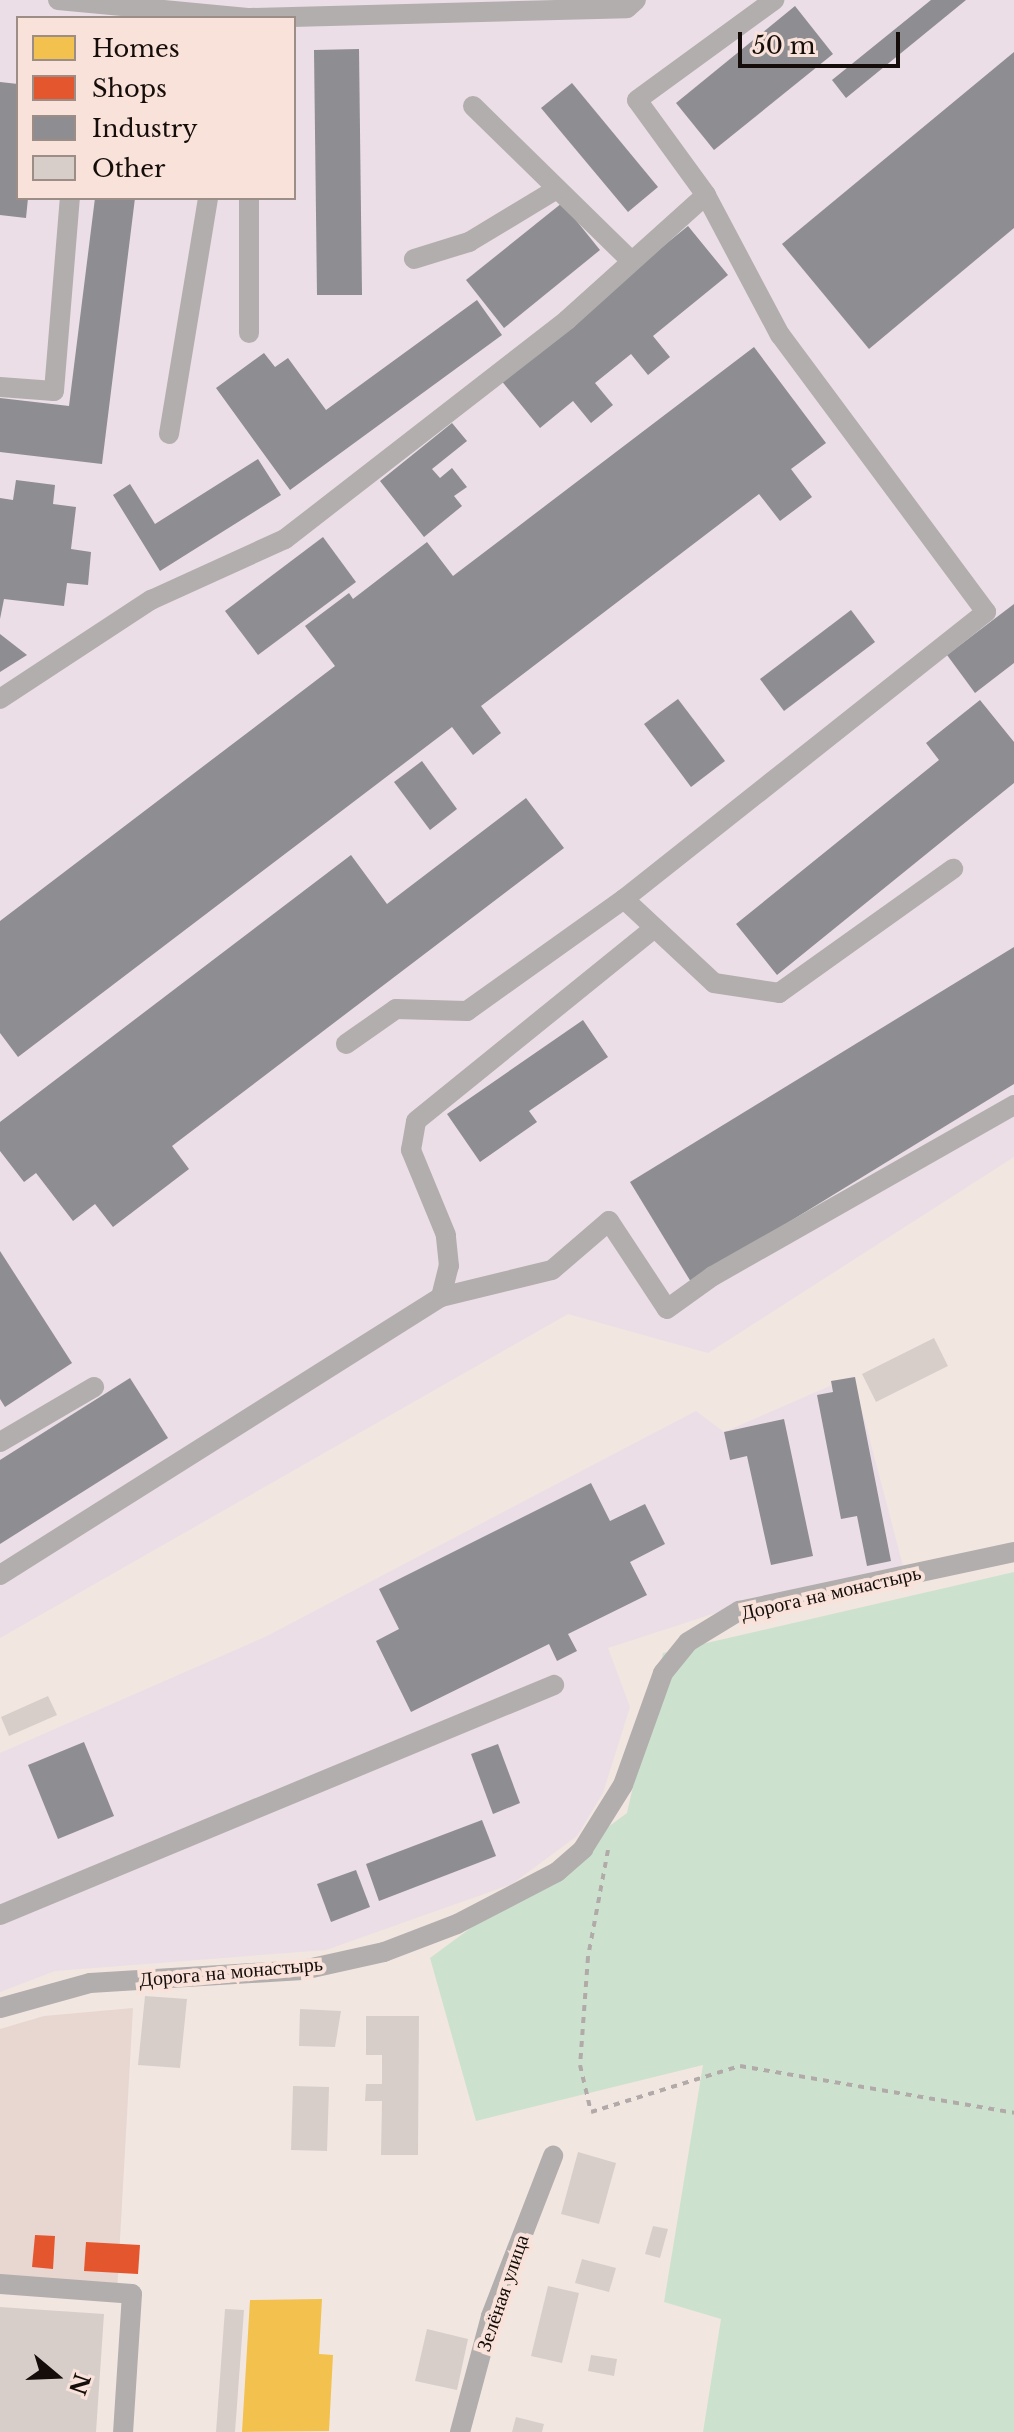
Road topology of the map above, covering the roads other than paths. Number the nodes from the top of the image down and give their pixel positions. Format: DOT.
graph roads {
  1 [pos="58,0"];
  2 [pos="636,0"];
  3 [pos="774,0"];
  4 [pos="85,11"];
  5 [pos="203,16"];
  6 [pos="296,17"];
  7 [pos="473,106"];
  8 [pos="557,189"];
  9 [pos="706,195"];
  10 [pos="70,200"];
  11 [pos="208,200"];
  12 [pos="249,200"];
  13 [pos="414,259"];
  14 [pos="630,260"];
  15 [pos="249,333"];
  16 [pos="0,387"];
  17 [pos="169,434"];
  18 [pos="0,699"];
  19 [pos="953,869"];
  20 [pos="624,899"];
  21 [pos="654,928"];
  22 [pos="346,1044"];
  23 [pos="1014,1105"];
  24 [pos="441,1297"];
  25 [pos="94,1387"];
  26 [pos="0,1442"];
  27 [pos="1014,1552"];
  28 [pos="0,1575"];
  29 [pos="554,1685"];
  30 [pos="0,1915"];
  31 [pos="0,2008"];
  32 [pos="553,2156"];
  33 [pos="0,2284"];
  34 [pos="123,2432"];
  35 [pos="460,2432"];
  1 -- 4 [label="street"];
  2 -- 6 [label="street"];
  3 -- 9 [label="street"];
  4 -- 5 [label="street"];
  7 -- 8 [label="street"];
  8 -- 13 [label="street"];
  8 -- 14 [label="street"];
  9 -- 14 [label="street"];
  9 -- 20 [label="street"];
  10 -- 16 [label="street"];
  11 -- 17 [label="street"];
  12 -- 15 [label="street"];
  14 -- 18 [label="street"];
  19 -- 21 [label="street"];
  20 -- 21 [label="street"];
  20 -- 22 [label="street"];
  21 -- 24 [label="street"];
  23 -- 24 [label="street"];
  24 -- 28 [label="street"];
  25 -- 26 [label="street"];
  27 -- 31 [label="street, Дорога на монастырь"];
  29 -- 30 [label="street"];
  32 -- 35 [label="street, Зелёная улица"];
  33 -- 34 [label="street"];
}
